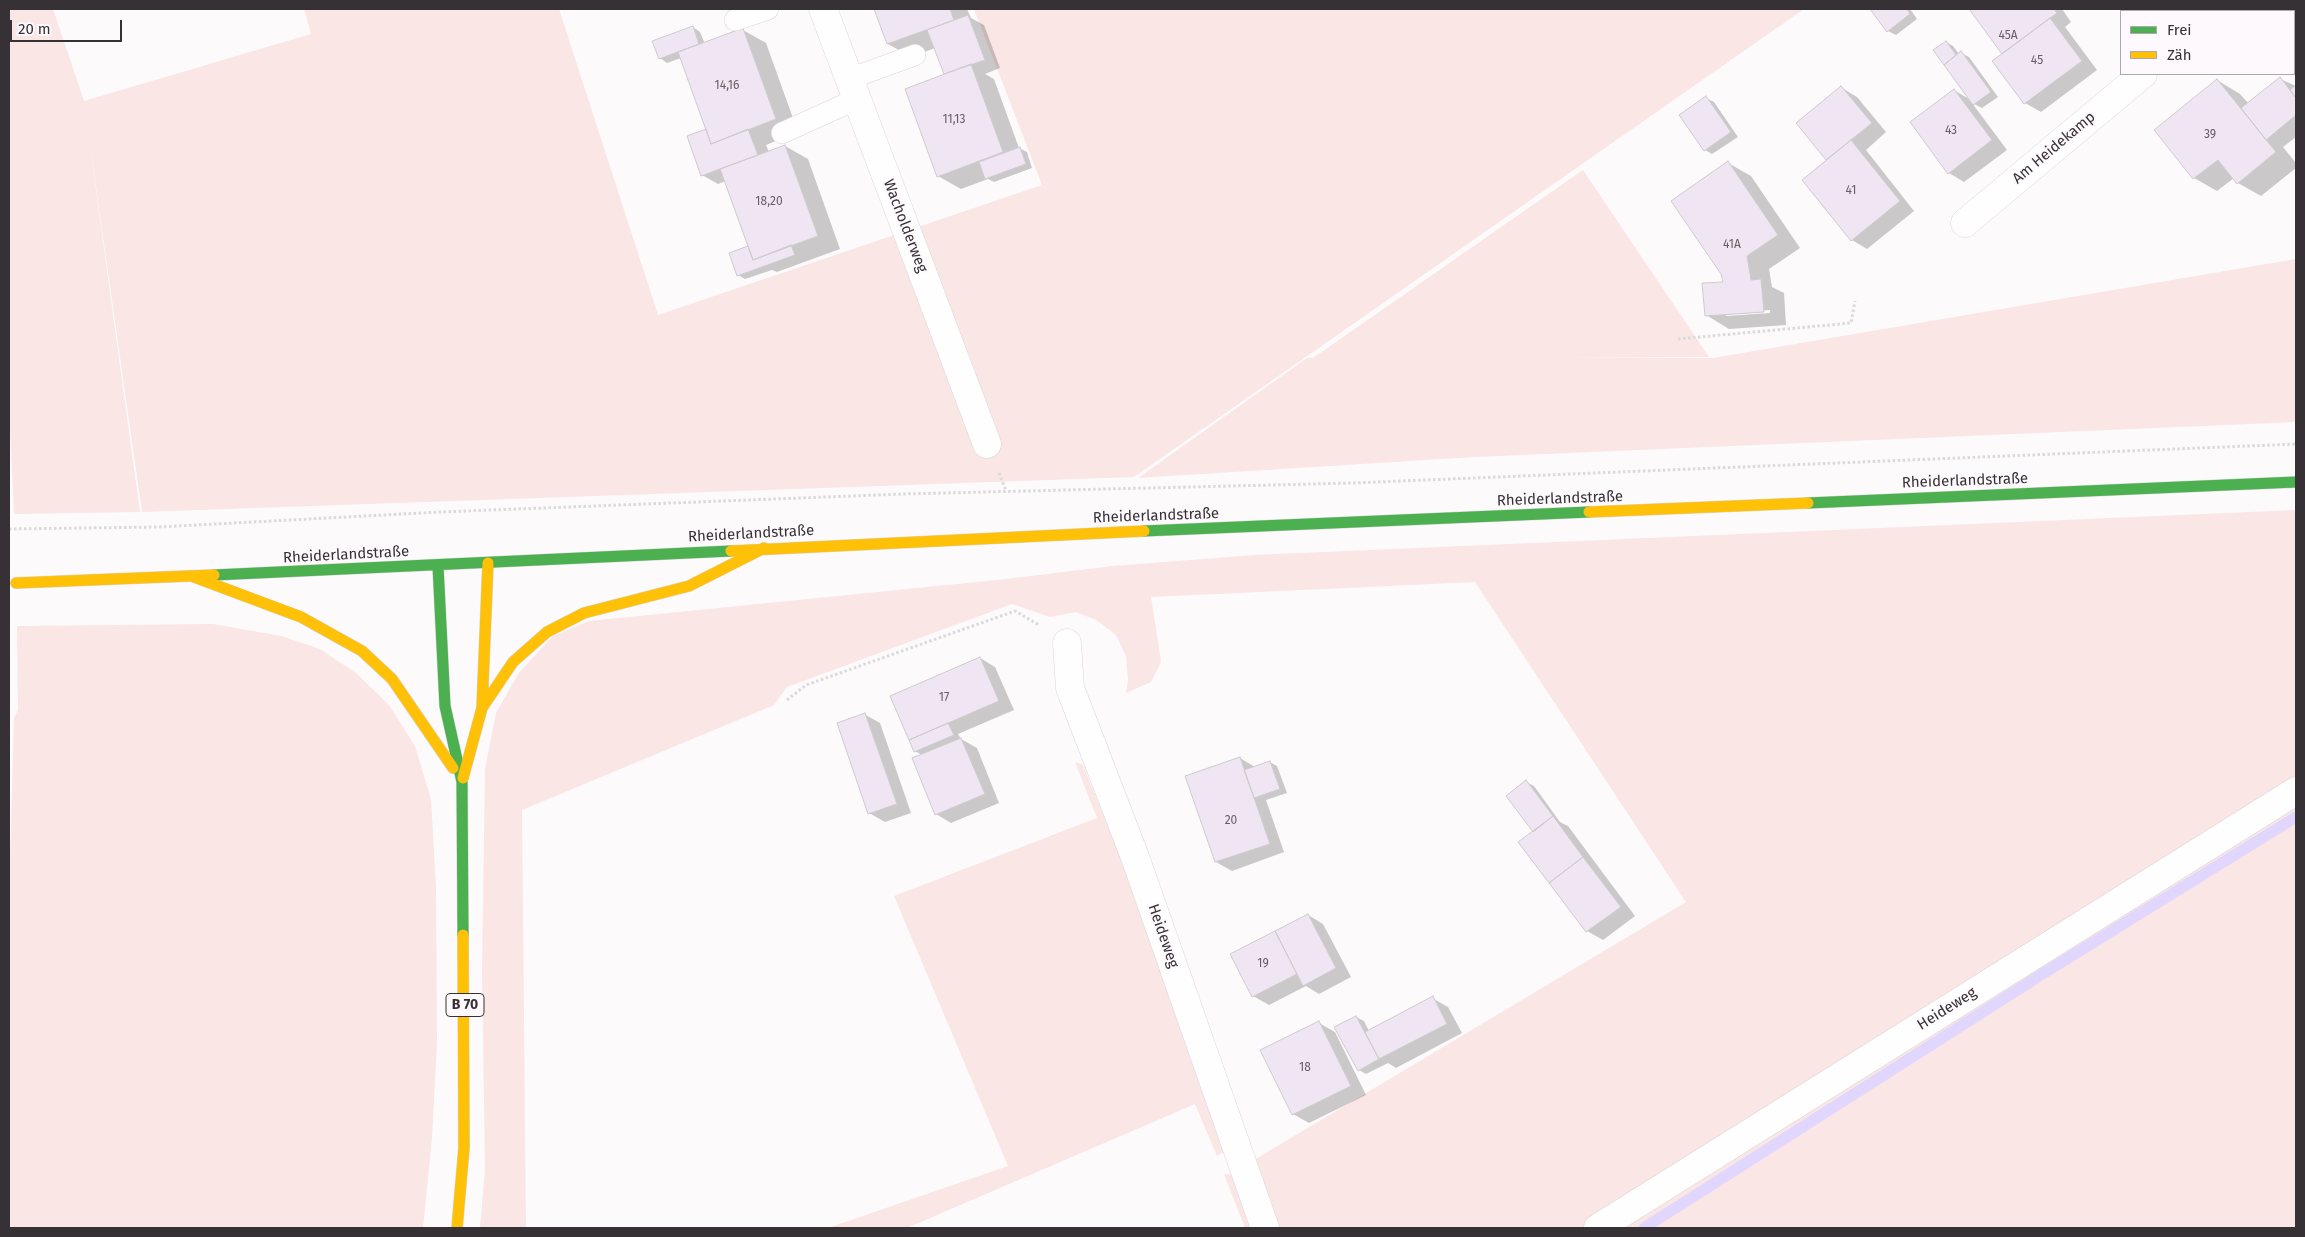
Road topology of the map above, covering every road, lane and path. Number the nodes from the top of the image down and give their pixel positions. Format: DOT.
graph roads {
  1 [pos="768,9"];
  2 [pos="823,9"];
  3 [pos="735,20"];
  4 [pos="915,55"];
  5 [pos="2142,75"];
  6 [pos="853,89"];
  7 [pos="782,133"];
  8 [pos="1964,223"];
  9 [pos="1855,301"];
  10 [pos="1678,339"];
  11 [pos="987,444"];
  12 [pos="2296,444"];
  13 [pos="2296,482"];
  14 [pos="9,529"];
  15 [pos="764,548"];
  16 [pos="488,563"];
  17 [pos="438,566"];
  18 [pos="194,577"];
  19 [pos="16,583"];
  20 [pos="1067,642"];
  21 [pos="787,700"];
  22 [pos="482,708"];
  23 [pos="462,782"];
  24 [pos="2296,791"];
  25 [pos="457,1228"];
  26 [pos="1266,1228"];
  27 [pos="1598,1228"];
  1 -- 3 [label="lane"];
  2 -- 6 [label="street, Wacholderweg"];
  4 -- 6 [label="lane"];
  5 -- 8 [label="street, Am Heidekamp"];
  6 -- 7 [label="lane"];
  6 -- 11 [label="street, Wacholderweg"];
  9 -- 10 [label="path"];
  12 -- 14 [label="path"];
  13 -- 15 [label="main road, Rheiderlandstraße"];
  15 -- 16 [label="main road, Rheiderlandstraße"];
  15 -- 22 [label="main road"];
  16 -- 17 [label="main road, Rheiderlandstraße"];
  16 -- 22 [label="main road, B 70"];
  17 -- 18 [label="main road, Rheiderlandstraße"];
  17 -- 23 [label="main road, B 70"];
  18 -- 19 [label="main road, Rheiderlandstraße"];
  18 -- 23 [label="main road"];
  20 -- 21 [label="path"];
  20 -- 26 [label="street, Heideweg"];
  22 -- 23 [label="main road, B 70"];
  23 -- 25 [label="main road, B 70"];
  24 -- 27 [label="street, Heideweg"];
}
